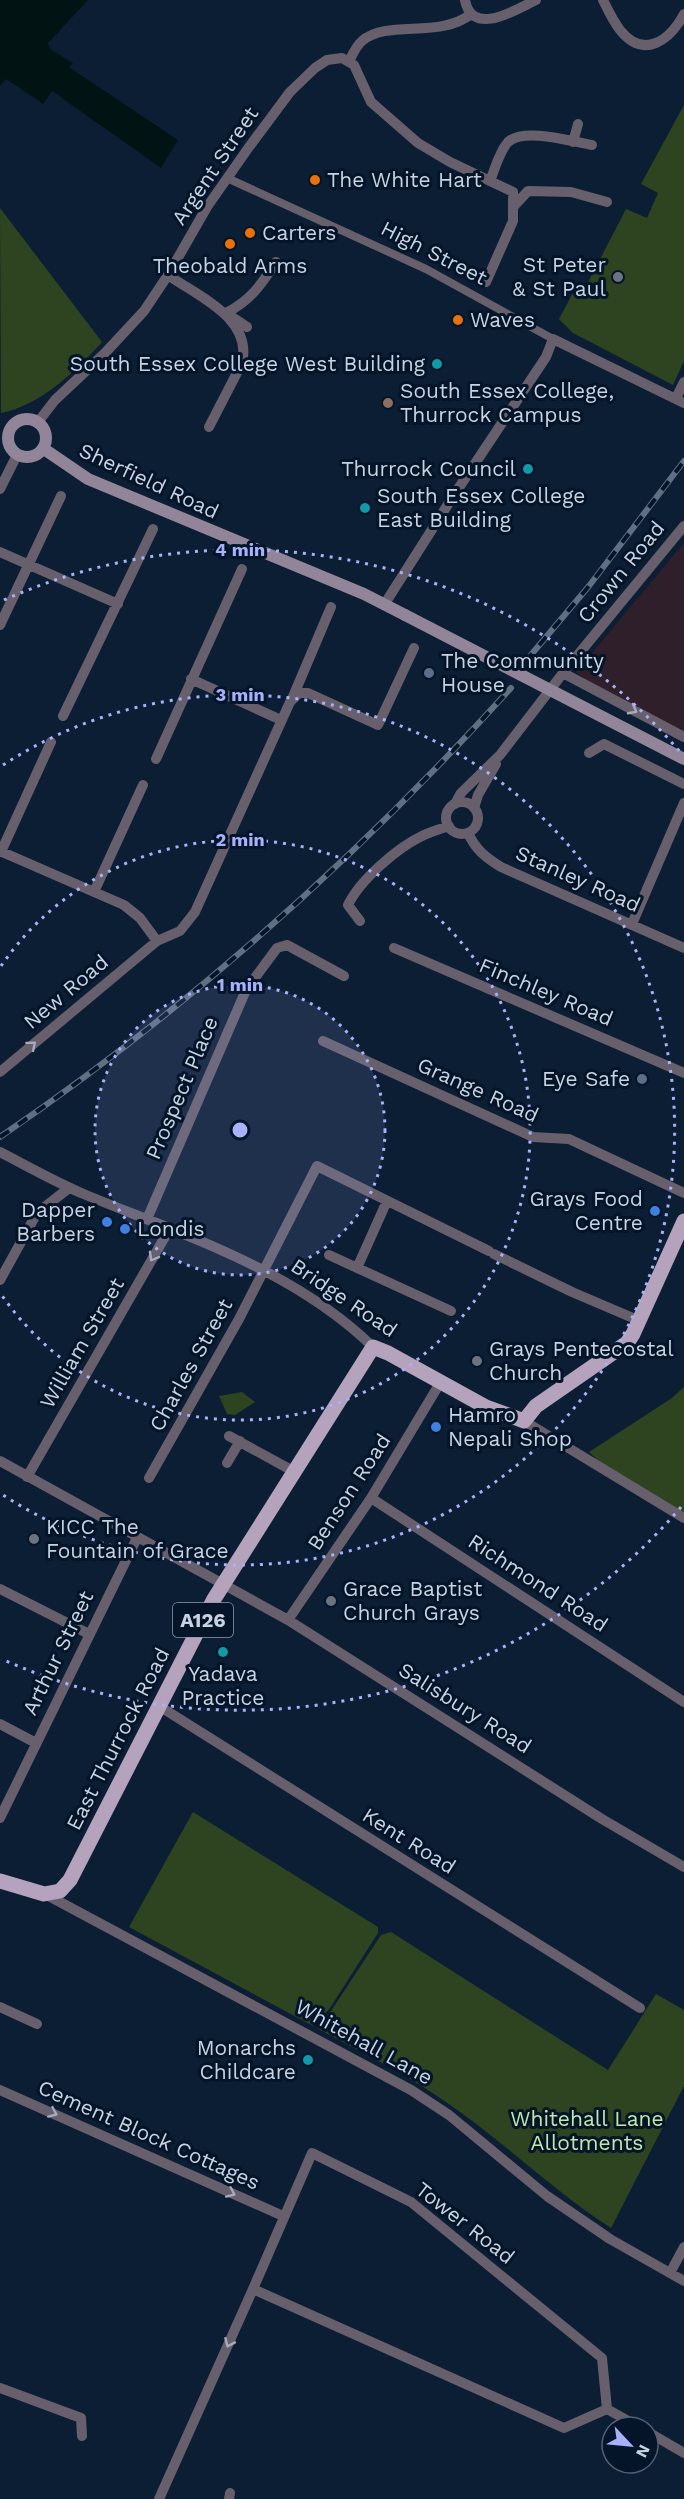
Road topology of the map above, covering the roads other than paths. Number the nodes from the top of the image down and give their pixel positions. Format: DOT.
graph roads {
  1 [pos="465,0"];
  2 [pos="536,0"];
  3 [pos="603,0"];
  4 [pos="471,14"];
  5 [pos="684,14"];
  6 [pos="349,61"];
  7 [pos="578,124"];
  8 [pos="573,142"];
  9 [pos="592,145"];
  10 [pos="227,178"];
  11 [pos="490,181"];
  12 [pos="608,202"];
  13 [pos="514,206"];
  14 [pos="276,262"];
  15 [pos="168,275"];
  16 [pos="486,282"];
  17 [pos="226,314"];
  18 [pos="247,327"];
  19 [pos="552,339"];
  20 [pos="684,382"];
  21 [pos="680,400"];
  22 [pos="38,422"];
  23 [pos="209,427"];
  24 [pos="5,429"];
  25 [pos="44,448"];
  26 [pos="17,454"];
  27 [pos="0,489"];
  28 [pos="61,496"];
  29 [pos="684,526"];
  30 [pos="153,529"];
  31 [pos="0,552"];
  32 [pos="29,564"];
  33 [pos="242,569"];
  34 [pos="118,604"];
  35 [pos="384,605"];
  36 [pos="332,608"];
  37 [pos="0,625"];
  38 [pos="414,648"];
  39 [pos="563,674"];
  40 [pos="191,679"];
  41 [pos="290,702"];
  42 [pos="63,716"];
  43 [pos="281,720"];
  44 [pos="684,737"];
  45 [pos="51,742"];
  46 [pos="589,753"];
  47 [pos="500,755"];
  48 [pos="156,759"];
  49 [pos="684,759"];
  50 [pos="684,784"];
  51 [pos="143,785"];
  52 [pos="684,803"];
  53 [pos="455,804"];
  54 [pos="474,808"];
  55 [pos="449,826"];
  56 [pos="468,832"];
  57 [pos="1,851"];
  58 [pos="94,892"];
  59 [pos="360,921"];
  60 [pos="632,924"];
  61 [pos="157,941"];
  62 [pos="394,948"];
  63 [pos="684,948"];
  64 [pos="344,976"];
  65 [pos="322,1041"];
  66 [pos="0,1072"];
  67 [pos="684,1073"];
  68 [pos="0,1152"];
  69 [pos="69,1188"];
  70 [pos="684,1193"];
  71 [pos="387,1201"];
  72 [pos="147,1219"];
  73 [pos="683,1226"];
  74 [pos="170,1228"];
  75 [pos="329,1255"];
  76 [pos="357,1268"];
  77 [pos="265,1270"];
  78 [pos="0,1280"];
  79 [pos="451,1311"];
  80 [pos="640,1321"];
  81 [pos="373,1347"];
  82 [pos="440,1383"];
  83 [pos="524,1421"];
  84 [pos="229,1436"];
  85 [pos="240,1442"];
  86 [pos="0,1461"];
  87 [pos="227,1463"];
  88 [pos="293,1471"];
  89 [pos="27,1477"];
  90 [pos="149,1478"];
  91 [pos="371,1498"];
  92 [pos="684,1518"];
  93 [pos="137,1538"];
  94 [pos="223,1585"];
  95 [pos="0,1589"];
  96 [pos="288,1620"];
  97 [pos="88,1634"];
  98 [pos="684,1702"];
  99 [pos="159,1706"];
  100 [pos="0,1724"];
  101 [pos="36,1743"];
  102 [pos="0,1818"];
  103 [pos="684,1867"];
  104 [pos="0,1881"];
  105 [pos="44,1894"];
  106 [pos="0,2007"];
  107 [pos="640,2008"];
  108 [pos="37,2024"];
  109 [pos="0,2090"];
  110 [pos="283,2216"];
  111 [pos="684,2247"];
  112 [pos="670,2272"];
  113 [pos="684,2281"];
  114 [pos="253,2289"];
  115 [pos="0,2388"];
  116 [pos="607,2409"];
  117 [pos="618,2415"];
  118 [pos="82,2436"];
  119 [pos="660,2439"];
  120 [pos="684,2453"];
  121 [pos="159,2499"];
  1 -- 4 [label="street"];
  2 -- 4 [label="street"];
  3 -- 5 [label="street"];
  4 -- 6 [label="street"];
  6 -- 10 [label="street, Argent Street"];
  6 -- 11 [label="street"];
  7 -- 8 [label="street"];
  8 -- 9 [label="street"];
  8 -- 11 [label="street"];
  10 -- 15 [label="street, Argent Street"];
  10 -- 19 [label="street, High Street"];
  11 -- 13 [label="street"];
  12 -- 13 [label="street"];
  13 -- 16 [label="street"];
  14 -- 17 [label="street"];
  15 -- 17 [label="street"];
  15 -- 22 [label="street, Argent Street"];
  17 -- 18 [label="street"];
  17 -- 23 [label="street"];
  19 -- 21 [label="street, High Street"];
  19 -- 35 [label="street"];
  20 -- 21 [label="street"];
  22 -- 24 [label="main road"];
  22 -- 25 [label="main road"];
  24 -- 26 [label="main road"];
  25 -- 26 [label="main road"];
  25 -- 35 [label="main road, Sherfield Road"];
  26 -- 27 [label="street"];
  28 -- 32 [label="street"];
  29 -- 39 [label="street, Crown Road"];
  30 -- 34 [label="street"];
  31 -- 32 [label="street"];
  32 -- 34 [label="street"];
  32 -- 37 [label="street"];
  33 -- 40 [label="street"];
  34 -- 42 [label="street"];
  35 -- 49 [label="main road, Sherfield Road, bridge"];
  36 -- 41 [label="street, New Road"];
  38 -- 41 [label="street"];
  39 -- 44 [label="street, one-way"];
  39 -- 47 [label="street, Crown Road"];
  40 -- 43 [label="street"];
  40 -- 48 [label="street"];
  41 -- 43 [label="street, New Road"];
  43 -- 61 [label="street, New Road"];
  45 -- 57 [label="street"];
  46 -- 50 [label="street"];
  47 -- 53 [label="street, Crown Road"];
  47 -- 54 [label="street, Crown Road"];
  51 -- 58 [label="street"];
  52 -- 60 [label="street"];
  53 -- 54 [label="street"];
  53 -- 55 [label="street"];
  54 -- 56 [label="street"];
  55 -- 56 [label="street"];
  55 -- 59 [label="street"];
  56 -- 60 [label="street, Stanley Road"];
  57 -- 58 [label="street"];
  58 -- 61 [label="street"];
  60 -- 63 [label="street, Stanley Road"];
  66 -- 61 [label="street, New Road, one-way"];
  62 -- 67 [label="street, Finchley Road"];
  64 -- 72 [label="street, Prospect Place"];
  65 -- 70 [label="street, Grange Road"];
  68 -- 69 [label="street, Bridge Road"];
  69 -- 72 [label="street, Bridge Road"];
  69 -- 78 [label="street"];
  71 -- 76 [label="street"];
  71 -- 77 [label="street, Charles Street"];
  71 -- 80 [label="street"];
  72 -- 74 [label="street, Bridge Road"];
  73 -- 80 [label="main road"];
  74 -- 77 [label="street, Bridge Road"];
  74 -- 89 [label="street, William Street, one-way"];
  75 -- 76 [label="street"];
  76 -- 79 [label="street"];
  77 -- 81 [label="street, Bridge Road"];
  77 -- 90 [label="street, Charles Street"];
  80 -- 83 [label="main road"];
  81 -- 82 [label="main road, Bridge Road"];
  81 -- 88 [label="main road, East Thurrock Road / A126"];
  82 -- 83 [label="main road, Bridge Road"];
  82 -- 91 [label="street, Benson Road"];
  83 -- 92 [label="street, Bridge Road"];
  84 -- 85 [label="street"];
  85 -- 87 [label="street"];
  85 -- 88 [label="street"];
  86 -- 89 [label="street, Salisbury Road"];
  88 -- 94 [label="main road, East Thurrock Road / A126"];
  89 -- 93 [label="street, Salisbury Road"];
  91 -- 96 [label="street, Benson Road"];
  91 -- 98 [label="street, Richmond Road"];
  93 -- 94 [label="street, Salisbury Road"];
  93 -- 97 [label="street, Arthur Street"];
  94 -- 96 [label="street, Salisbury Road"];
  94 -- 99 [label="main road, East Thurrock Road / A126"];
  95 -- 97 [label="street"];
  96 -- 103 [label="street, Salisbury Road"];
  97 -- 101 [label="street, Arthur Street"];
  99 -- 105 [label="main road, East Thurrock Road / A126"];
  99 -- 107 [label="street, Kent Road"];
  100 -- 101 [label="street"];
  101 -- 102 [label="street, Arthur Street"];
  104 -- 105 [label="main road, Whitehall Lane"];
  105 -- 112 [label="street, Whitehall Lane"];
  106 -- 108 [label="street"];
  109 -- 110 [label="street, Cement Block Cottages, one-way"];
  110 -- 114 [label="street, Tower Road"];
  110 -- 116 [label="street, Tower Road"];
  111 -- 112 [label="street"];
  112 -- 113 [label="street, Whitehall Lane"];
  114 -- 116 [label="street"];
  114 -- 121 [label="street, Tower Road, one-way"];
  115 -- 118 [label="street"];
  116 -- 117 [label="street"];
  119 -- 120 [label="street"];
}
